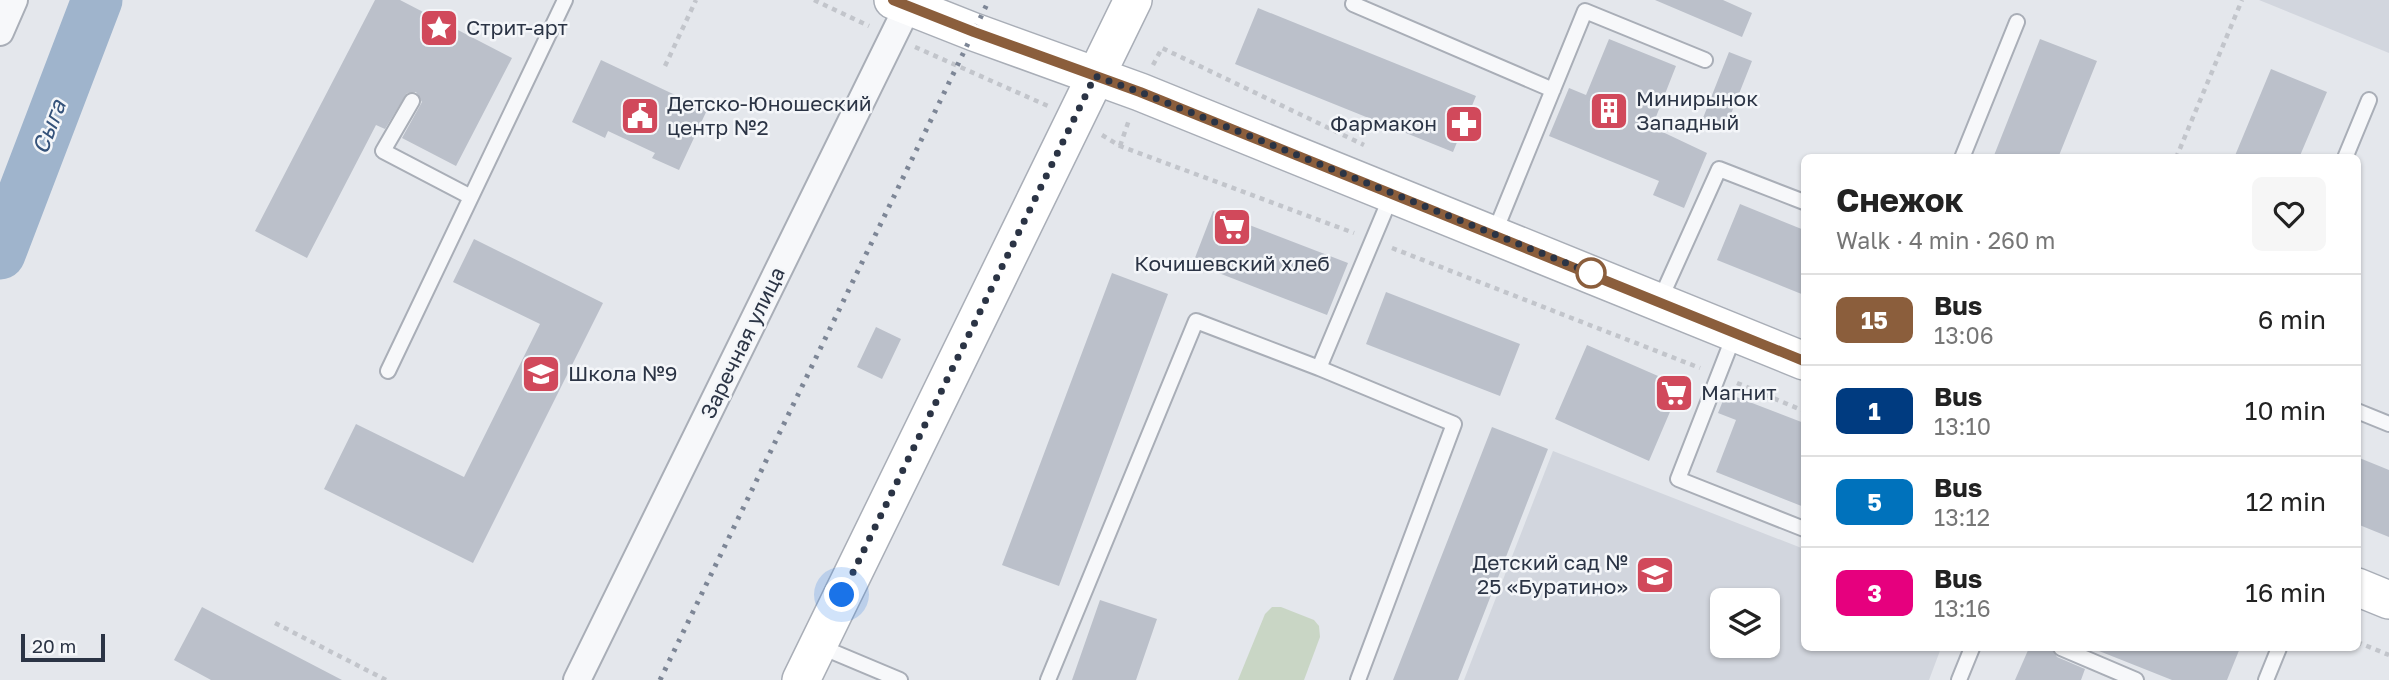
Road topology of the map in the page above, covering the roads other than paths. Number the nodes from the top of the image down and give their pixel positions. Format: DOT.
graph roads {
  1 [pos="15,0"];
  2 [pos="565,0"];
  3 [pos="1133,0"];
  4 [pos="1353,4"];
  5 [pos="898,14"];
  6 [pos="2017,22"];
  7 [pos="0,32"];
  8 [pos="1705,60"];
  9 [pos="1095,76"];
  10 [pos="1553,90"];
  11 [pos="2369,100"];
  12 [pos="412,101"];
  13 [pos="1964,154"];
  14 [pos="2347,154"];
  15 [pos="1392,194"];
  16 [pos="471,197"];
  17 [pos="1801,201"];
  18 [pos="1493,234"];
  19 [pos="1660,301"];
  20 [pos="1735,332"];
  21 [pos="1801,359"];
  22 [pos="1319,368"];
  23 [pos="388,371"];
  24 [pos="2361,413"];
  25 [pos="2389,424"];
  26 [pos="1801,527"];
  27 [pos="2361,589"];
  28 [pos="2389,600"];
  29 [pos="818,646"];
  30 [pos="1971,651"];
  31 [pos="2067,651"];
  32 [pos="2278,651"];
  33 [pos="2114,676"];
  34 [pos="577,680"];
  35 [pos="801,680"];
  36 [pos="900,680"];
  37 [pos="1048,680"];
  38 [pos="1359,680"];
  39 [pos="1959,680"];
  40 [pos="2136,680"];
  41 [pos="2266,680"];
  1 -- 7 [label="street"];
  2 -- 16 [label="lane"];
  3 -- 9 [label="main road"];
  4 -- 10 [label="lane"];
  5 -- 9 [label="main road"];
  5 -- 34 [label="street, Заречная улица"];
  6 -- 13 [label="lane"];
  8 -- 10 [label="lane"];
  9 -- 15 [label="main road"];
  9 -- 29 [label="main road"];
  10 -- 18 [label="lane"];
  11 -- 14 [label="lane"];
  12 -- 16 [label="lane"];
  15 -- 18 [label="main road"];
  15 -- 22 [label="lane"];
  16 -- 23 [label="lane"];
  17 -- 19 [label="lane"];
  18 -- 19 [label="main road"];
  19 -- 20 [label="main road"];
  20 -- 21 [label="main road"];
  20 -- 26 [label="lane"];
  22 -- 37 [label="lane"];
  22 -- 38 [label="lane"];
  24 -- 25 [label="lane"];
  27 -- 28 [label="main road"];
  29 -- 35 [label="main road"];
  29 -- 36 [label="lane"];
  30 -- 39 [label="lane"];
  31 -- 33 [label="lane"];
  32 -- 41 [label="lane"];
  33 -- 40 [label="lane"];
}
